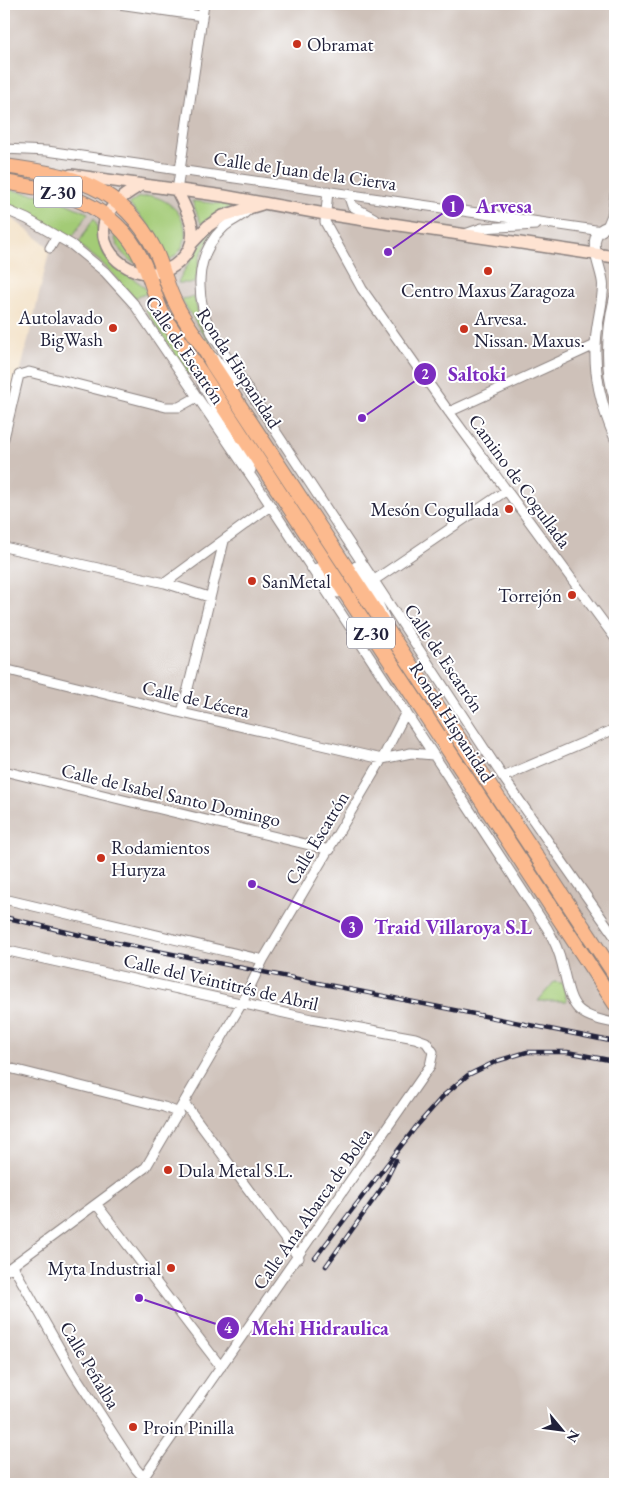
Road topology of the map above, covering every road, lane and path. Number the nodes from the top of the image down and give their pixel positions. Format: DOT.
graph roads {
  1 [pos="119,4"];
  2 [pos="204,4"];
  3 [pos="202,16"];
  4 [pos="4,149"];
  5 [pos="180,159"];
  6 [pos="4,166"];
  7 [pos="165,168"];
  8 [pos="180,169"];
  9 [pos="52,172"];
  10 [pos="4,182"];
  11 [pos="141,185"];
  12 [pos="177,191"];
  13 [pos="328,191"];
  14 [pos="348,194"];
  15 [pos="615,194"];
  16 [pos="116,203"];
  17 [pos="262,204"];
  18 [pos="250,208"];
  19 [pos="4,209"];
  20 [pos="325,214"];
  21 [pos="107,216"];
  22 [pos="383,222"];
  23 [pos="553,224"];
  24 [pos="608,228"];
  25 [pos="464,234"];
  26 [pos="57,236"];
  27 [pos="192,244"];
  28 [pos="50,248"];
  29 [pos="594,254"];
  30 [pos="615,257"];
  31 [pos="164,271"];
  32 [pos="148,274"];
  33 [pos="615,297"];
  34 [pos="595,345"];
  35 [pos="206,349"];
  36 [pos="612,349"];
  37 [pos="192,360"];
  38 [pos="250,394"];
  39 [pos="198,397"];
  40 [pos="615,400"];
  41 [pos="449,412"];
  42 [pos="4,438"];
  43 [pos="615,438"];
  44 [pos="259,488"];
  45 [pos="507,490"];
  46 [pos="270,506"];
  47 [pos="328,511"];
  48 [pos="224,541"];
  49 [pos="4,547"];
  50 [pos="300,550"];
  51 [pos="374,582"];
  52 [pos="165,583"];
  53 [pos="210,597"];
  54 [pos="390,632"];
  55 [pos="615,638"];
  56 [pos="386,656"];
  57 [pos="4,669"];
  58 [pos="406,712"];
  59 [pos="182,713"];
  60 [pos="615,729"];
  61 [pos="433,755"];
  62 [pos="382,759"];
  63 [pos="4,772"];
  64 [pos="503,777"];
  65 [pos="330,850"];
  66 [pos="4,899"];
  67 [pos="615,937"];
  68 [pos="4,950"];
  69 [pos="263,960"];
  70 [pos="615,975"];
  71 [pos="242,1003"];
  72 [pos="615,1004"];
  73 [pos="615,1023"];
  74 [pos="430,1046"];
  75 [pos="4,1062"];
  76 [pos="185,1104"];
  77 [pos="179,1113"];
  78 [pos="97,1205"];
  79 [pos="298,1258"];
  80 [pos="13,1266"];
  81 [pos="4,1272"];
  82 [pos="221,1367"];
  83 [pos="141,1481"];
  1 -- 3 [label="street"];
  2 -- 3 [label="street"];
  3 -- 5 [label="street"];
  4 -- 7 [label="street, Calle de Juan de la Cierva"];
  5 -- 7 [label="street"];
  5 -- 8 [label="street"];
  6 -- 9 [label="highway, Ronda Hispanidad / Z-30"];
  7 -- 8 [label="street, Calle de Juan de la Cierva"];
  8 -- 12 [label="street"];
  8 -- 13 [label="street, Calle de Juan de la Cierva"];
  9 -- 11 [label="main road, Ronda Hispanidad"];
  9 -- 16 [label="highway, Ronda Hispanidad / Z-30"];
  10 -- 21 [label="highway, Ronda Hispanidad / Z-30"];
  11 -- 12 [label="main road, Ronda Hispanidad"];
  11 -- 16 [label="main road"];
  12 -- 17 [label="main road, Ronda Hispanidad"];
  12 -- 27 [label="main road"];
  13 -- 14 [label="street, Calle de Juan de la Cierva"];
  13 -- 20 [label="street"];
  14 -- 22 [label="street"];
  14 -- 23 [label="street, Calle de Juan de la Cierva"];
  15 -- 24 [label="street"];
  16 -- 21 [label="main road"];
  16 -- 31 [label="highway, Ronda Hispanidad / Z-30"];
  17 -- 18 [label="main road"];
  17 -- 20 [label="main road, Ronda Hispanidad"];
  18 -- 27 [label="main road"];
  18 -- 38 [label="street, Calle de Escatrón"];
  19 -- 26 [label="street, Calle de Escatrón"];
  20 -- 22 [label="main road, Ronda Hispanidad"];
  20 -- 41 [label="street, Camino de Cogullada"];
  21 -- 32 [label="highway, Ronda Hispanidad / Z-30"];
  21 -- 32 [label="main road"];
  22 -- 25 [label="main road, Ronda Hispanidad"];
  23 -- 24 [label="street, Calle de Juan de la Cierva"];
  23 -- 25 [label="street"];
  24 -- 29 [label="street"];
  25 -- 29 [label="main road, Ronda Hispanidad"];
  26 -- 28 [label="street"];
  26 -- 39 [label="street, Calle de Escatrón"];
  27 -- 31 [label="main road"];
  29 -- 30 [label="main road, Ronda Hispanidad"];
  29 -- 34 [label="street"];
  31 -- 32 [label="main road"];
  31 -- 35 [label="highway, Ronda Hispanidad / Z-30"];
  32 -- 37 [label="highway, Ronda Hispanidad / Z-30"];
  33 -- 36 [label="street"];
  34 -- 41 [label="street"];
  34 -- 43 [label="street"];
  35 -- 38 [label="street, Calle de Escatrón"];
  35 -- 54 [label="highway, Ronda Hispanidad / Z-30"];
  36 -- 40 [label="street"];
  37 -- 44 [label="street, Ronda Hispanidad"];
  37 -- 56 [label="highway, Ronda Hispanidad / Z-30"];
  38 -- 47 [label="street, Calle de Escatrón"];
  39 -- 42 [label="street"];
  39 -- 44 [label="street, Calle de Escatrón"];
  41 -- 45 [label="street, Camino de Cogullada"];
  44 -- 46 [label="street, Calle de Escatrón"];
  45 -- 51 [label="street"];
  45 -- 55 [label="street, Camino de Cogullada"];
  46 -- 48 [label="street"];
  46 -- 50 [label="street, Calle de Escatrón"];
  47 -- 51 [label="street, Calle de Escatrón"];
  47 -- 54 [label="street, Ronda Hispanidad"];
  48 -- 52 [label="street"];
  48 -- 53 [label="street"];
  49 -- 52 [label="street"];
  50 -- 56 [label="street, Calle de Escatrón"];
  50 -- 58 [label="street, Calle de Escatrón"];
  51 -- 64 [label="street, Calle de Escatrón"];
  52 -- 53 [label="street"];
  53 -- 59 [label="street"];
  54 -- 70 [label="highway, Ronda Hispanidad / Z-30"];
  56 -- 72 [label="highway, Ronda Hispanidad / Z-30"];
  57 -- 59 [label="street, Calle de Lécera"];
  58 -- 61 [label="street, Calle de Escatrón"];
  58 -- 62 [label="street, Calle Escatrón"];
  59 -- 62 [label="street, Calle de Lécera"];
  60 -- 64 [label="street"];
  61 -- 62 [label="street"];
  61 -- 73 [label="street, Calle de Escatrón"];
  62 -- 65 [label="street, Calle Escatrón"];
  63 -- 65 [label="street, Calle de Isabel Santo Domingo"];
  64 -- 67 [label="street, Calle de Escatrón"];
  65 -- 69 [label="street, Calle Escatrón"];
  66 -- 69 [label="street, Calle del Veintitrés de Abril"];
  68 -- 71 [label="street, Calle del Veintitrés de Abril"];
  69 -- 71 [label="street, Calle Escatrón"];
  71 -- 74 [label="street, Calle del Veintitrés de Abril"];
  71 -- 76 [label="street, Calle Escatrón"];
  74 -- 79 [label="street, Calle Ana Abarca de Bolea"];
  75 -- 77 [label="street"];
  76 -- 77 [label="street, Calle Escatrón"];
  76 -- 79 [label="street"];
  77 -- 78 [label="street, Calle Escatrón"];
  78 -- 80 [label="street, Calle Escatrón"];
  78 -- 82 [label="street"];
  79 -- 82 [label="street, Calle Ana Abarca de Bolea"];
  80 -- 81 [label="street, Calle Escatrón"];
  80 -- 83 [label="street, Calle Peñalba"];
  82 -- 83 [label="street, Calle Ana Abarca de Bolea"];
}
